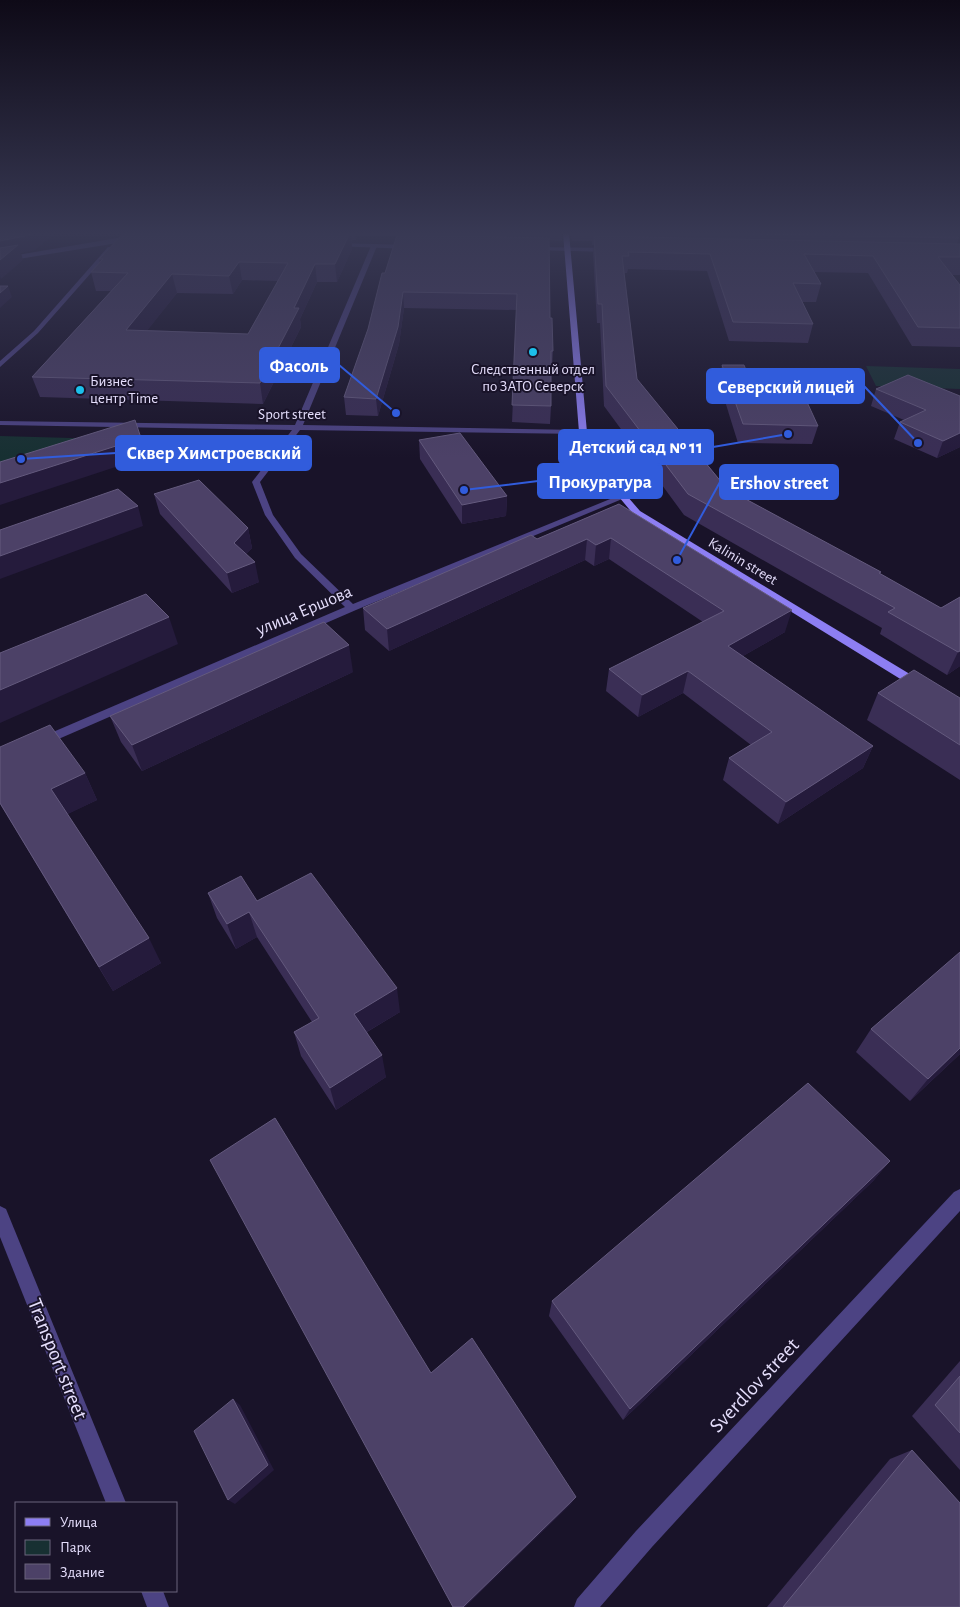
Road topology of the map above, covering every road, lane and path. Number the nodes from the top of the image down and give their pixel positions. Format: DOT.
graph roads {
  1 [pos="57,308"];
  2 [pos="348,308"];
  3 [pos="572,308"];
  4 [pos="0,364"];
  5 [pos="0,423"];
  6 [pos="298,427"];
  7 [pos="583,432"];
  8 [pos="623,497"];
  9 [pos="352,608"];
  10 [pos="927,690"];
  11 [pos="34,745"];
  12 [pos="960,1198"];
  13 [pos="0,1215"];
  14 [pos="116,1502"];
  15 [pos="152,1592"];
  16 [pos="158,1607"];
  17 [pos="585,1607"];
  1 -- 4 [label="street"];
  2 -- 6 [label="street"];
  3 -- 7 [label="main road, Kalinin street"];
  5 -- 6 [label="street, Sport street"];
  6 -- 7 [label="street, Sport street"];
  6 -- 9 [label="street"];
  7 -- 8 [label="main road, Kalinin street"];
  8 -- 9 [label="street, улица Ершова"];
  8 -- 10 [label="main road, Kalinin street"];
  9 -- 11 [label="street, улица Ершова"];
  12 -- 17 [label="street, Sverdlov street"];
  13 -- 14 [label="street, Transport street"];
  15 -- 16 [label="street"];
}
